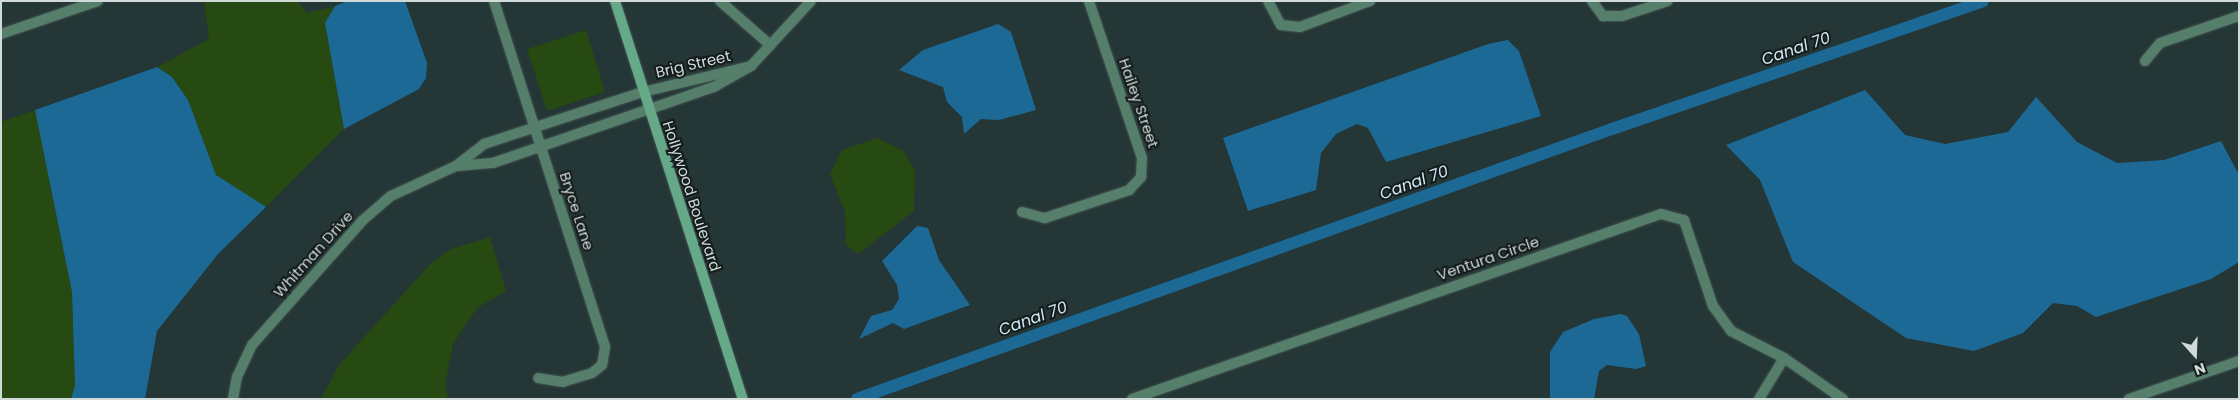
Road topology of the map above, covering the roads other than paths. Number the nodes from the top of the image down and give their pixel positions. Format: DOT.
graph roads {
  1 [pos="98,1"];
  2 [pos="494,1"];
  3 [pos="614,1"];
  4 [pos="720,1"];
  5 [pos="811,1"];
  6 [pos="1089,1"];
  7 [pos="1268,1"];
  8 [pos="1370,1"];
  9 [pos="1592,1"];
  10 [pos="1668,1"];
  11 [pos="2239,16"];
  12 [pos="1,34"];
  13 [pos="770,45"];
  14 [pos="2144,60"];
  15 [pos="751,66"];
  16 [pos="642,92"];
  17 [pos="649,110"];
  18 [pos="535,128"];
  19 [pos="541,147"];
  20 [pos="456,166"];
  21 [pos="1022,212"];
  22 [pos="1784,358"];
  23 [pos="2239,361"];
  24 [pos="538,378"];
  25 [pos="232,399"];
  26 [pos="743,399"];
  27 [pos="1132,399"];
  28 [pos="1759,399"];
  29 [pos="1843,399"];
  30 [pos="2129,399"];
  1 -- 12 [label="street"];
  2 -- 18 [label="street, Bryce Lane"];
  3 -- 16 [label="street, Hollywood Boulevard"];
  4 -- 13 [label="street"];
  5 -- 13 [label="street, Brig Street"];
  6 -- 21 [label="street, Hailey Street"];
  7 -- 8 [label="street"];
  9 -- 10 [label="street"];
  11 -- 14 [label="street"];
  13 -- 15 [label="street, Brig Street"];
  15 -- 16 [label="street, Brig Street"];
  15 -- 17 [label="street, Brig Street"];
  16 -- 17 [label="street, Hollywood Boulevard"];
  16 -- 18 [label="street, Whitman Drive"];
  17 -- 19 [label="street, Whitman Drive"];
  17 -- 26 [label="street, Hollywood Boulevard"];
  18 -- 19 [label="street, Bryce Lane"];
  18 -- 20 [label="street, Whitman Drive"];
  19 -- 20 [label="street, Whitman Drive"];
  19 -- 24 [label="street, Bryce Lane"];
  20 -- 25 [label="street, Whitman Drive"];
  22 -- 27 [label="street, Ventura Circle"];
  22 -- 28 [label="street"];
  22 -- 29 [label="street"];
  23 -- 30 [label="street"];
}
